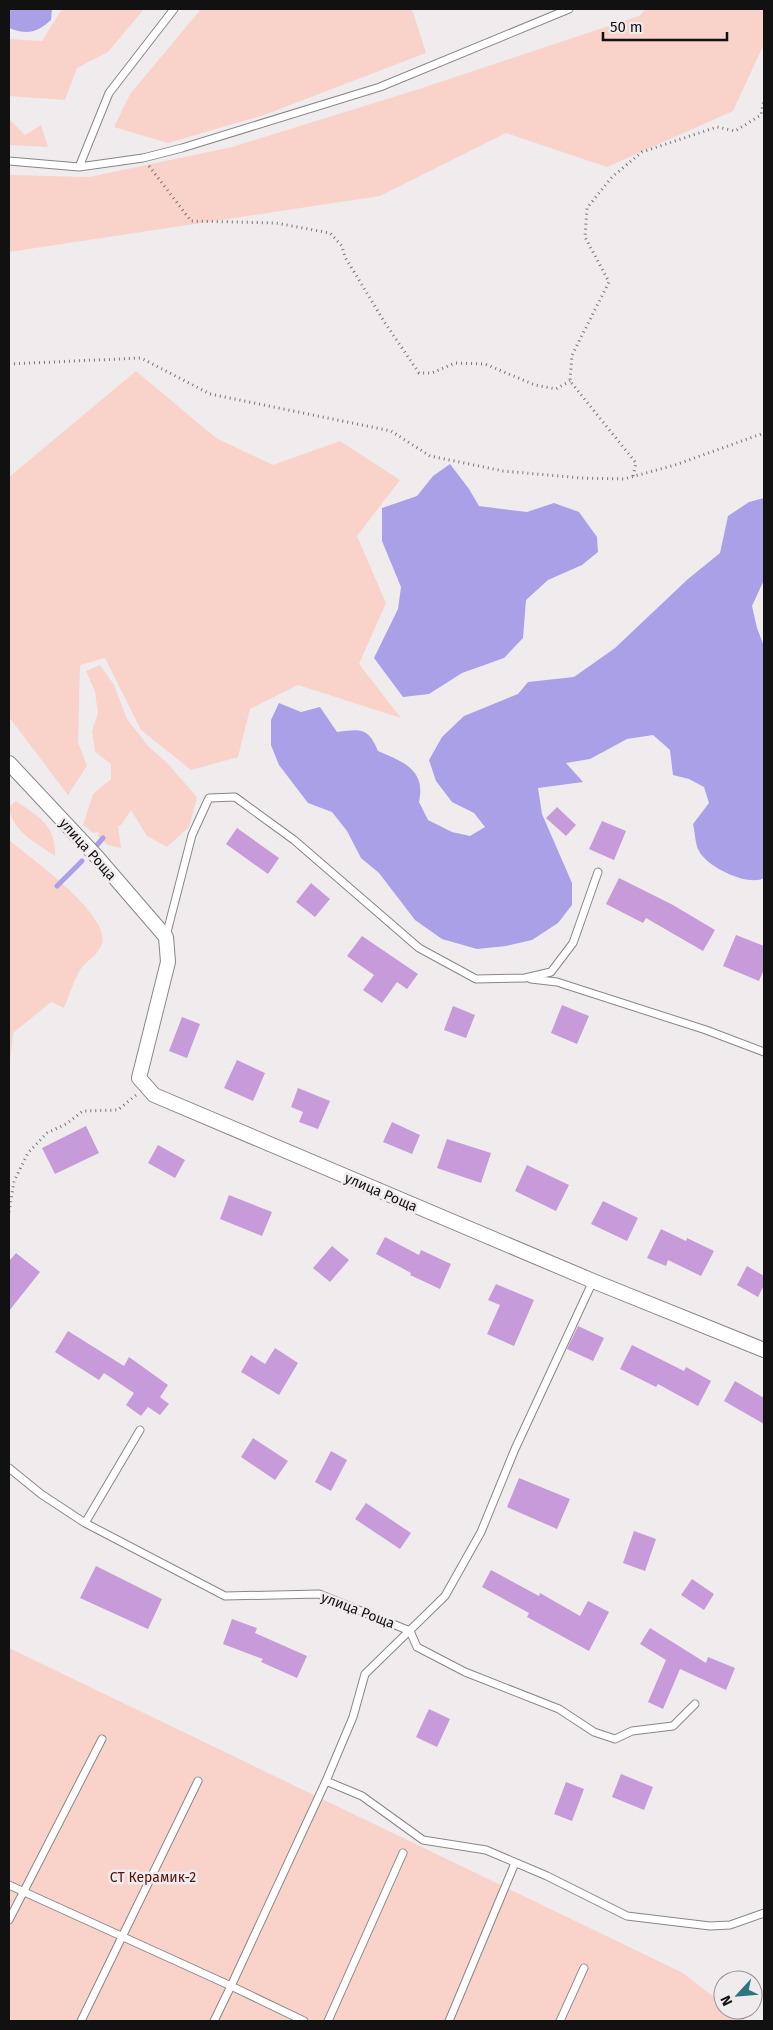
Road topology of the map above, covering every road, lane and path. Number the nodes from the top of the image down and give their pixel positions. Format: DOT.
graph roads {
  1 [pos="174,9"];
  2 [pos="569,9"];
  3 [pos="764,99"];
  4 [pos="143,158"];
  5 [pos="9,161"];
  6 [pos="79,167"];
  7 [pos="9,364"];
  8 [pos="570,381"];
  9 [pos="764,433"];
  10 [pos="633,476"];
  11 [pos="9,763"];
  12 [pos="598,872"];
  13 [pos="166,936"];
  14 [pos="525,978"];
  15 [pos="764,1052"];
  16 [pos="146,1086"];
  17 [pos="9,1212"];
  18 [pos="593,1281"];
  19 [pos="764,1350"];
  20 [pos="140,1430"];
  21 [pos="9,1468"];
  22 [pos="85,1523"];
  23 [pos="410,1631"];
  24 [pos="695,1704"];
  25 [pos="102,1739"];
  26 [pos="198,1781"];
  27 [pos="326,1781"];
  28 [pos="404,1853"];
  29 [pos="515,1862"];
  30 [pos="9,1885"];
  31 [pos="22,1891"];
  32 [pos="764,1912"];
  33 [pos="9,1920"];
  34 [pos="122,1937"];
  35 [pos="584,1968"];
  36 [pos="231,1986"];
  37 [pos="81,2021"];
  38 [pos="214,2021"];
  39 [pos="304,2021"];
  40 [pos="328,2021"];
  41 [pos="449,2021"];
  42 [pos="560,2021"];
  1 -- 6 [label="lane"];
  2 -- 4 [label="lane"];
  3 -- 8 [label="path"];
  4 -- 6 [label="lane"];
  4 -- 8 [label="path"];
  5 -- 6 [label="lane"];
  7 -- 10 [label="path"];
  8 -- 10 [label="path"];
  9 -- 10 [label="path"];
  11 -- 13 [label="street, улица Роща"];
  12 -- 14 [label="lane"];
  13 -- 14 [label="lane"];
  13 -- 16 [label="street"];
  14 -- 15 [label="lane"];
  16 -- 17 [label="path"];
  16 -- 18 [label="street, улица Роща"];
  18 -- 19 [label="street, улица Роща"];
  18 -- 23 [label="lane"];
  20 -- 22 [label="lane"];
  21 -- 22 [label="lane, улица Роща"];
  22 -- 23 [label="lane, улица Роща"];
  23 -- 24 [label="lane, улица Роща"];
  23 -- 27 [label="lane"];
  25 -- 31 [label="lane"];
  26 -- 34 [label="lane"];
  27 -- 29 [label="lane"];
  27 -- 36 [label="lane"];
  28 -- 40 [label="lane"];
  29 -- 32 [label="lane"];
  29 -- 41 [label="lane"];
  30 -- 31 [label="lane"];
  31 -- 33 [label="lane"];
  31 -- 34 [label="lane"];
  34 -- 36 [label="lane"];
  34 -- 37 [label="lane"];
  35 -- 42 [label="lane"];
  36 -- 38 [label="lane"];
  36 -- 39 [label="lane"];
}
